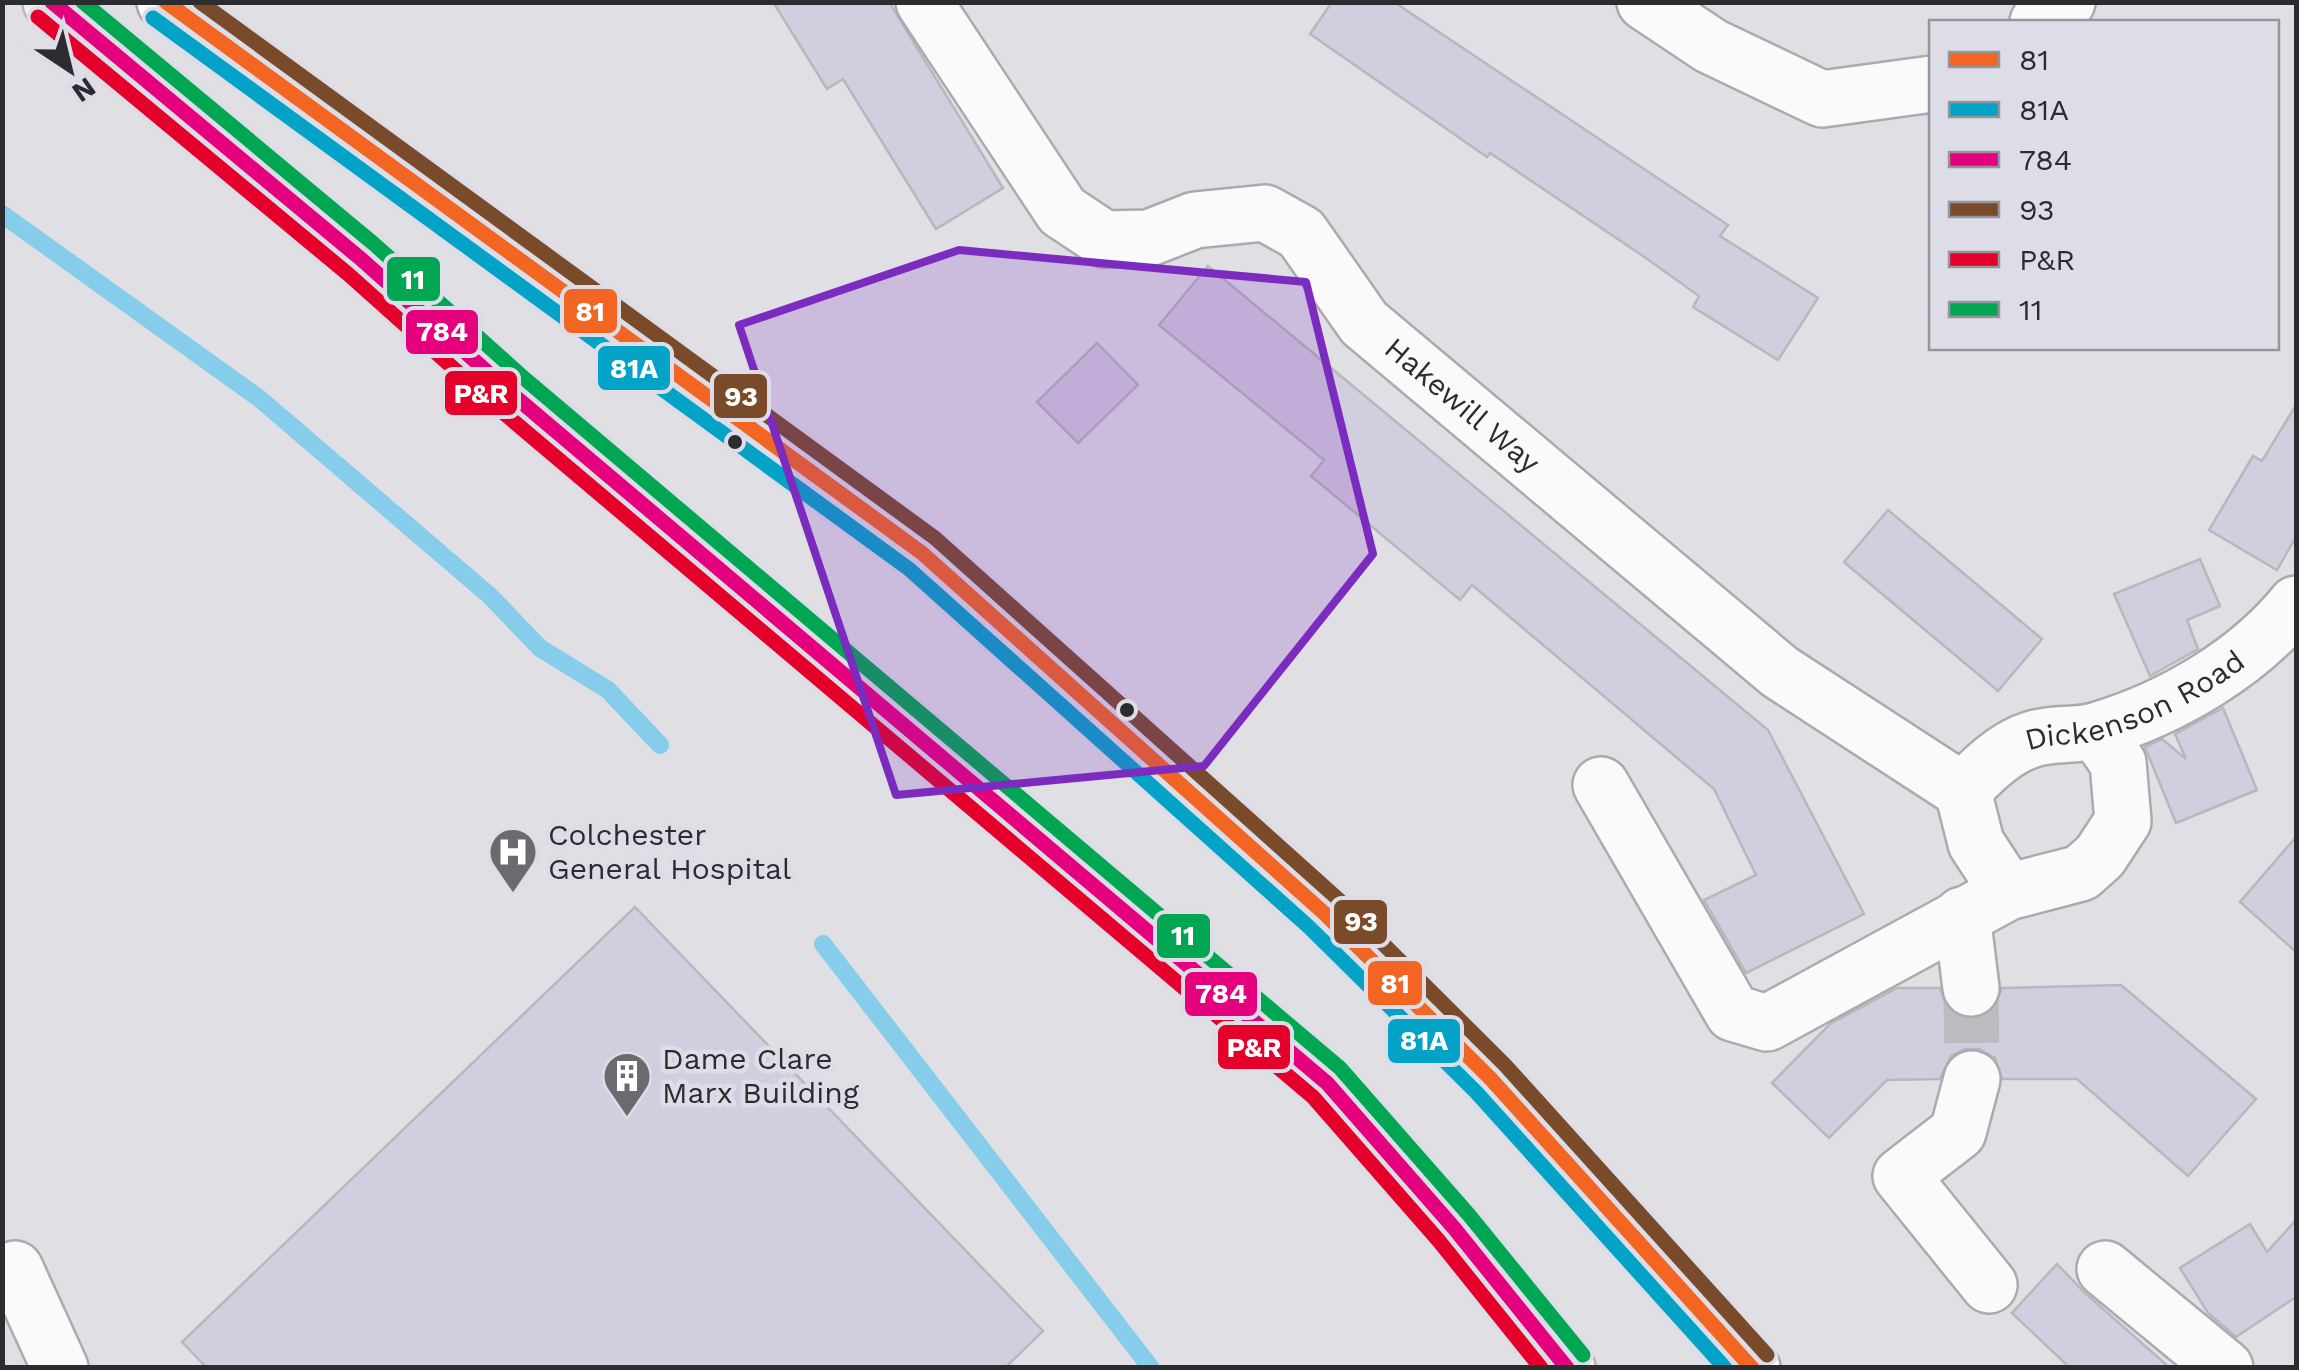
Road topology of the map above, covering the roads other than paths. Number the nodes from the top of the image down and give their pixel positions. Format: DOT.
graph roads {
  1 [pos="51,2"];
  2 [pos="165,2"];
  3 [pos="924,2"];
  4 [pos="1646,2"];
  5 [pos="2067,2"];
  6 [pos="2041,20"];
  7 [pos="1929,84"];
  8 [pos="2296,604"];
  9 [pos="2096,731"];
  10 [pos="1601,785"];
  11 [pos="1964,791"];
  12 [pos="1985,904"];
  13 [pos="1971,988"];
  14 [pos="1972,1079"];
  15 [pos="7,1264"];
  16 [pos="2105,1268"];
  17 [pos="1990,1284"];
  18 [pos="60,1368"];
  19 [pos="1567,1368"];
  20 [pos="1752,1368"];
  21 [pos="2225,1368"];
  1 -- 19 [label="main road"];
  2 -- 20 [label="street"];
  3 -- 11 [label="street, Hakewill Way"];
  4 -- 7 [label="street"];
  5 -- 6 [label="street"];
  8 -- 9 [label="street, Dickenson Road"];
  9 -- 11 [label="street, Dickenson Road"];
  9 -- 12 [label="street"];
  10 -- 12 [label="street"];
  11 -- 12 [label="street"];
  12 -- 13 [label="street"];
  14 -- 17 [label="street"];
  15 -- 18 [label="street"];
  16 -- 21 [label="street"];
}
